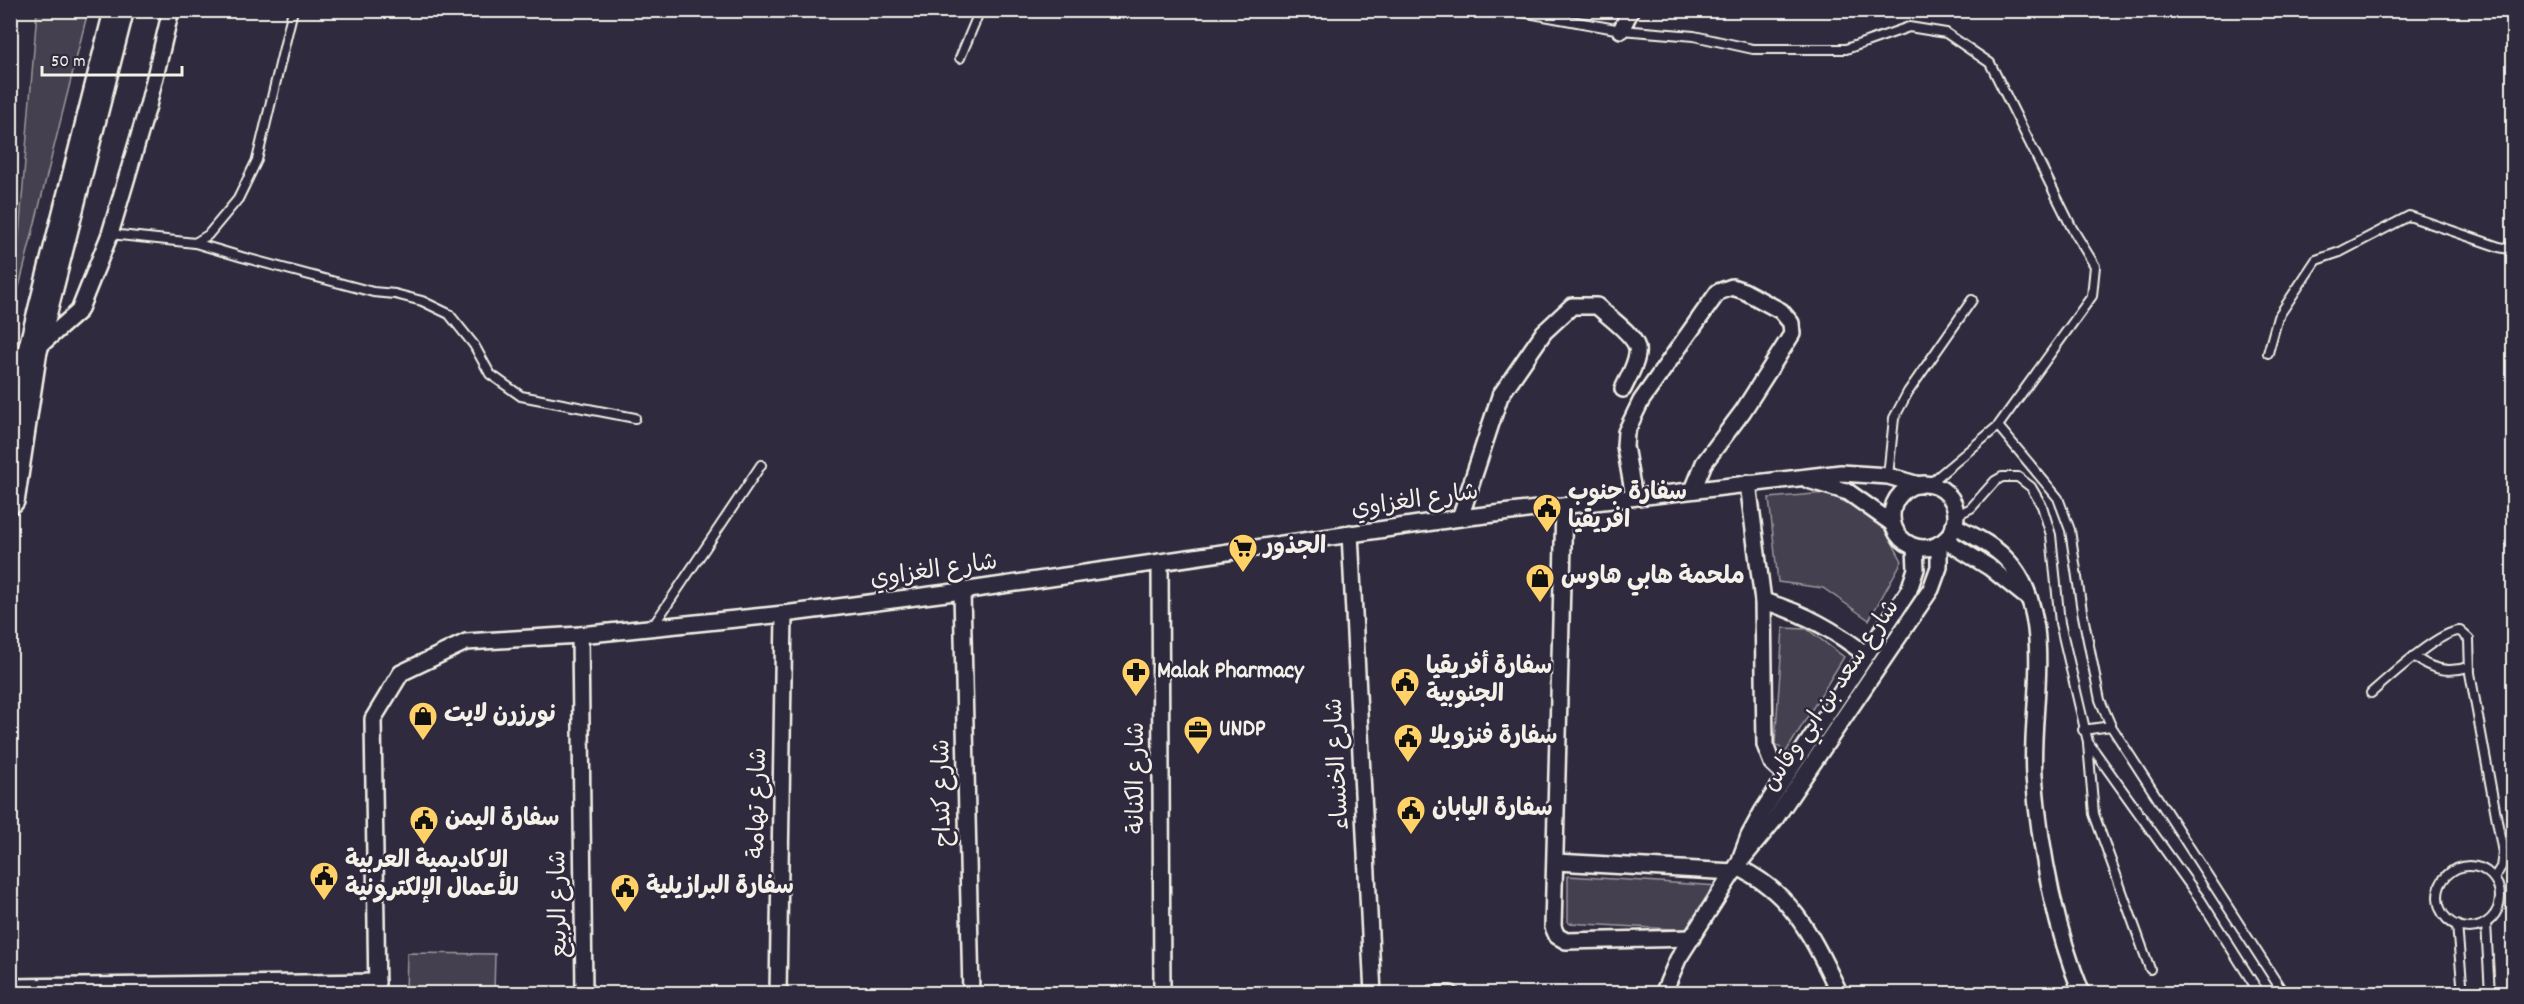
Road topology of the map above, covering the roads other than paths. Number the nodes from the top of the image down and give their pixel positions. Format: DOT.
graph roads {
  1 [pos="119,10"];
  2 [pos="171,10"];
  3 [pos="293,10"];
  4 [pos="981,10"];
  5 [pos="1511,10"];
  6 [pos="1631,10"];
  7 [pos="1621,30"];
  8 [pos="960,58"];
  9 [pos="110,234"];
  10 [pos="195,243"];
  11 [pos="2514,249"];
  12 [pos="1972,300"];
  13 [pos="2268,352"];
  14 [pos="32,353"];
  15 [pos="1623,389"];
  16 [pos="635,418"];
  17 [pos="1998,426"];
  18 [pos="761,465"];
  19 [pos="1888,476"];
  20 [pos="1803,478"];
  21 [pos="1748,483"];
  22 [pos="1924,485"];
  23 [pos="1693,490"];
  24 [pos="1634,497"];
  25 [pos="10,499"];
  26 [pos="1564,506"];
  27 [pos="1460,518"];
  28 [pos="1955,520"];
  29 [pos="1893,524"];
  30 [pos="1350,533"];
  31 [pos="1942,542"];
  32 [pos="1915,547"];
  33 [pos="1160,562"];
  34 [pos="962,591"];
  35 [pos="2028,600"];
  36 [pos="1763,602"];
  37 [pos="784,614"];
  38 [pos="653,626"];
  39 [pos="580,635"];
  40 [pos="1866,655"];
  41 [pos="2414,657"];
  42 [pos="2469,667"];
  43 [pos="2371,693"];
  44 [pos="2110,726"];
  45 [pos="2083,730"];
  46 [pos="2088,742"];
  47 [pos="1786,776"];
  48 [pos="1556,862"];
  49 [pos="1737,867"];
  50 [pos="2494,878"];
  51 [pos="2486,923"];
  52 [pos="2457,925"];
  53 [pos="1692,938"];
  54 [pos="2150,969"];
  55 [pos="10,987"];
  56 [pos="377,988"];
  57 [pos="584,993"];
  58 [pos="778,993"];
  59 [pos="971,993"];
  60 [pos="1162,993"];
  61 [pos="1372,993"];
  62 [pos="1432,993"];
  63 [pos="1451,993"];
  64 [pos="1663,993"];
  65 [pos="1840,993"];
  66 [pos="2082,993"];
  67 [pos="2260,993"];
  68 [pos="2284,993"];
  69 [pos="2463,993"];
  70 [pos="2490,993"];
  1 -- 14 [label="highway"];
  2 -- 9 [label="street"];
  3 -- 10 [label="lane"];
  4 -- 8 [label="lane"];
  5 -- 7 [label="lane"];
  6 -- 7 [label="street"];
  7 -- 17 [label="lane"];
  9 -- 10 [label="lane"];
  9 -- 14 [label="street"];
  10 -- 16 [label="lane"];
  11 -- 13 [label="lane"];
  12 -- 19 [label="lane"];
  14 -- 25 [label="highway"];
  15 -- 27 [label="street"];
  17 -- 22 [label="lane"];
  17 -- 44 [label="lane"];
  18 -- 38 [label="lane"];
  19 -- 20 [label="street, شارع الغزاوي"];
  19 -- 22 [label="street, شارع الغزاوي"];
  20 -- 21 [label="street, شارع الغزاوي"];
  20 -- 29 [label="street, شارع الغزاوي"];
  21 -- 23 [label="street, شارع الغزاوي"];
  21 -- 36 [label="street"];
  22 -- 28 [label="street"];
  22 -- 29 [label="street"];
  23 -- 24 [label="street, شارع الغزاوي"];
  23 -- 24 [label="street"];
  24 -- 26 [label="street, شارع الغزاوي"];
  26 -- 27 [label="street, شارع الغزاوي"];
  26 -- 48 [label="street"];
  27 -- 30 [label="street, شارع الغزاوي"];
  28 -- 31 [label="street"];
  28 -- 35 [label="street"];
  28 -- 45 [label="lane"];
  29 -- 32 [label="street"];
  30 -- 33 [label="street, شارع الغزاوي"];
  30 -- 61 [label="street, شارع الخنساء"];
  31 -- 32 [label="street"];
  31 -- 35 [label="street"];
  31 -- 49 [label="street, شارع سعد بن ابي وقاس"];
  32 -- 40 [label="street, شارع سعد بن ابي وقاس"];
  33 -- 34 [label="street, شارع الغزاوي"];
  33 -- 60 [label="street, شارع الكنانة"];
  34 -- 37 [label="street, شارع الغزاوي"];
  34 -- 59 [label="street, شارع كنداح"];
  35 -- 66 [label="street"];
  36 -- 40 [label="street"];
  36 -- 47 [label="street"];
  37 -- 38 [label="street, شارع الغزاوي"];
  37 -- 58 [label="street, شارع تهامة"];
  38 -- 39 [label="street, شارع الغزاوي"];
  39 -- 56 [label="street, شارع الغزاوي"];
  39 -- 57 [label="street, شارع الربيع"];
  40 -- 47 [label="street, شارع سعد بن ابي وقاس"];
  41 -- 42 [label="lane"];
  41 -- 42 [label="lane"];
  41 -- 43 [label="lane"];
  42 -- 50 [label="lane"];
  44 -- 45 [label="lane"];
  44 -- 68 [label="lane"];
  45 -- 46 [label="lane"];
  46 -- 54 [label="lane"];
  46 -- 67 [label="lane"];
  47 -- 49 [label="street, شارع سعد بن ابي وقاس"];
  48 -- 49 [label="street"];
  48 -- 53 [label="street"];
  49 -- 53 [label="street, شارع سعد بن ابي وقاس"];
  49 -- 65 [label="street"];
  50 -- 51 [label="lane"];
  50 -- 52 [label="lane"];
  51 -- 52 [label="lane"];
  51 -- 70 [label="lane"];
  52 -- 69 [label="lane"];
  53 -- 64 [label="street, شارع سعد بن ابي وقاس"];
  55 -- 56 [label="street"];
  62 -- 63 [label="street"];
}
